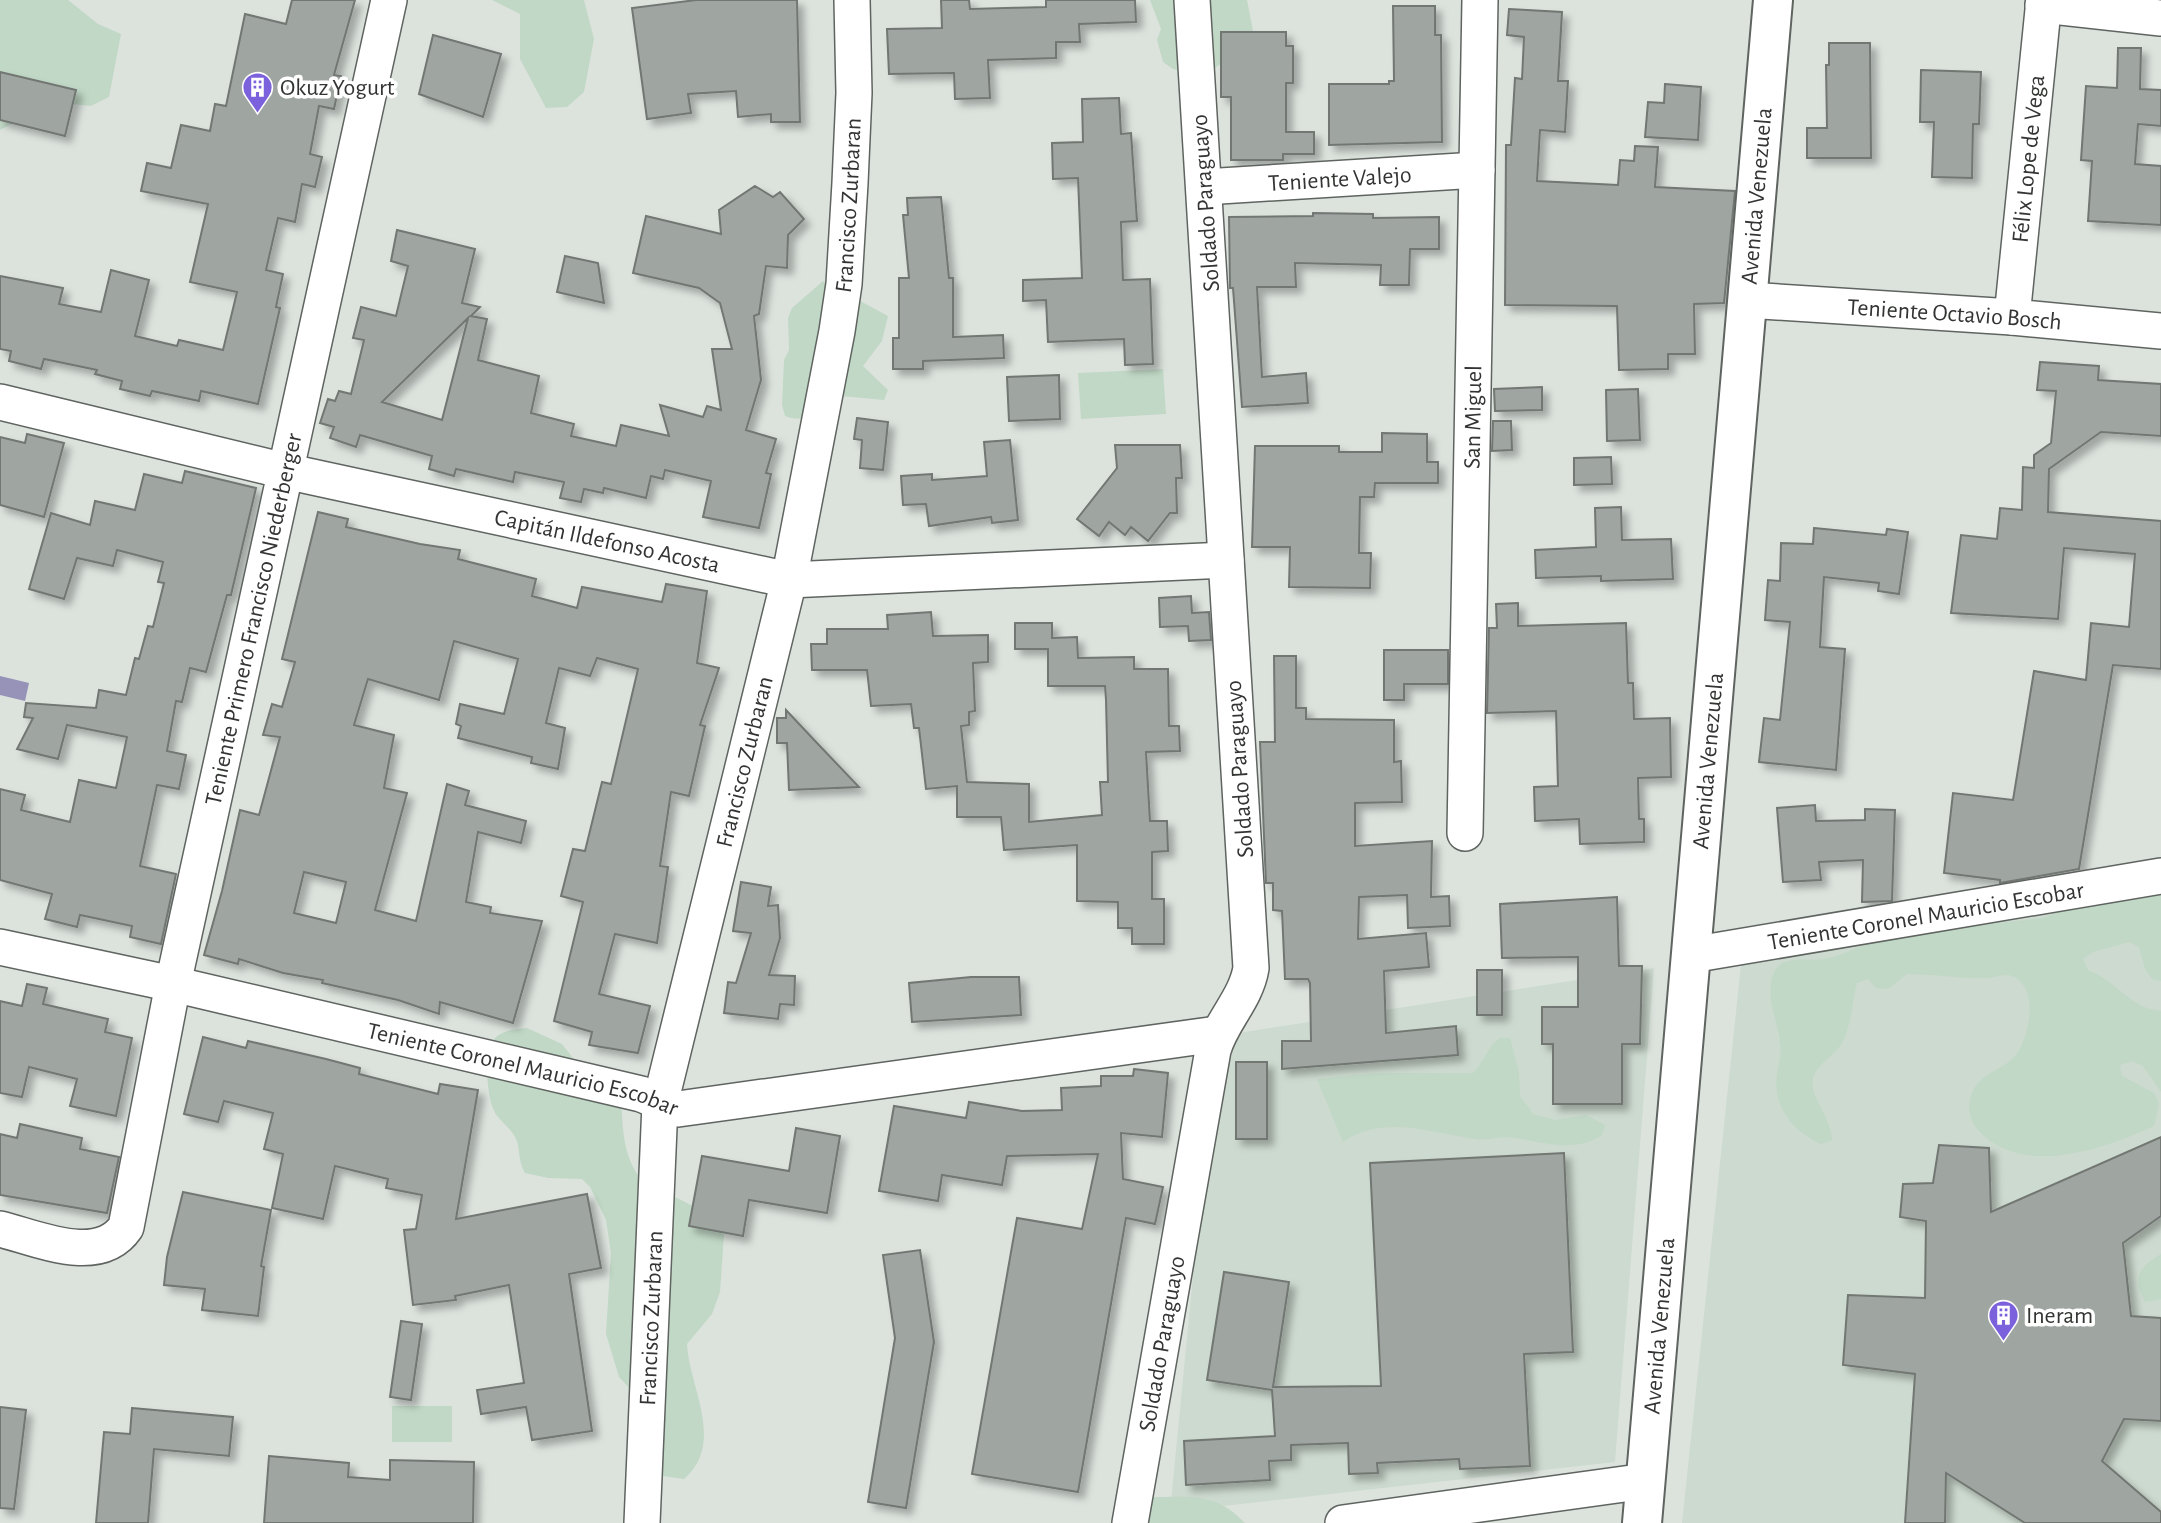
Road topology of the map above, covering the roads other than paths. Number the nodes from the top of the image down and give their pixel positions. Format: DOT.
graph roads {
  1 [pos="389,0"];
  2 [pos="852,0"];
  3 [pos="1192,0"];
  4 [pos="1480,0"];
  5 [pos="1773,0"];
  6 [pos="2043,3"];
  7 [pos="2161,18"];
  8 [pos="1477,170"];
  9 [pos="1204,187"];
  10 [pos="1747,300"];
  11 [pos="2012,317"];
  12 [pos="2161,331"];
  13 [pos="0,402"];
  14 [pos="285,471"];
  15 [pos="1226,560"];
  16 [pos="789,580"];
  17 [pos="1465,833"];
  18 [pos="2161,876"];
  19 [pos="0,947"];
  20 [pos="1691,955"];
  21 [pos="173,984"];
  22 [pos="1217,1034"];
  23 [pos="660,1104"];
  24 [pos="0,1229"];
  25 [pos="1646,1481"];
  26 [pos="642,1523"];
  27 [pos="1130,1523"];
  28 [pos="1343,1523"];
  29 [pos="1642,1523"];
  1 -- 14 [label="street, Teniente Primero Francisco Niederberger"];
  2 -- 16 [label="street, Francisco Zurbaran"];
  3 -- 9 [label="street, Soldado Paraguayo"];
  4 -- 8 [label="street, San Miguel"];
  5 -- 10 [label="main road, Avenida Venezuela"];
  6 -- 7 [label="street"];
  6 -- 11 [label="street, Félix Lope de Vega"];
  8 -- 9 [label="street, Teniente Valejo"];
  8 -- 17 [label="street, San Miguel"];
  9 -- 15 [label="street, Soldado Paraguayo"];
  10 -- 11 [label="street, Teniente Octavio Bosch"];
  10 -- 20 [label="main road, Avenida Venezuela"];
  11 -- 12 [label="street, Teniente Octavio Bosch"];
  13 -- 14 [label="street, Capitán Ildefonso Acosta"];
  14 -- 16 [label="street, Capitán Ildefonso Acosta"];
  14 -- 21 [label="street, Teniente Primero Francisco Niederberger"];
  15 -- 16 [label="street, Capitán Ildefonso Acosta"];
  15 -- 22 [label="street, Soldado Paraguayo"];
  16 -- 23 [label="street, Francisco Zurbaran"];
  18 -- 20 [label="street, Teniente Coronel Mauricio Escobar"];
  19 -- 21 [label="street, Teniente Coronel Mauricio Escobar"];
  20 -- 25 [label="main road, Avenida Venezuela"];
  21 -- 23 [label="street, Teniente Coronel Mauricio Escobar"];
  21 -- 24 [label="street, Teniente Primero Francisco Niederberger"];
  22 -- 23 [label="street, Teniente Coronel Mauricio Escobar"];
  22 -- 27 [label="street, Soldado Paraguayo"];
  23 -- 26 [label="street, Francisco Zurbaran"];
  25 -- 28 [label="street"];
  25 -- 29 [label="main road, Avenida Venezuela"];
}
